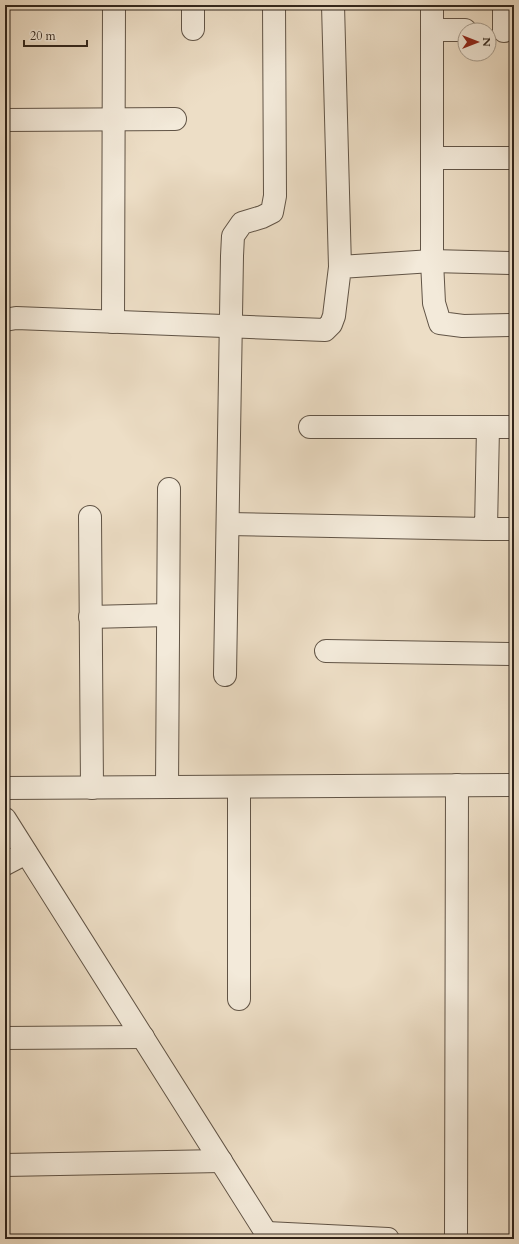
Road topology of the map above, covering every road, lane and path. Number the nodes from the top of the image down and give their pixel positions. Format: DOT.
graph roads {
  1 [pos="114,5"];
  2 [pos="193,5"];
  3 [pos="274,5"];
  4 [pos="333,5"];
  5 [pos="432,5"];
  6 [pos="504,5"];
  7 [pos="193,29"];
  8 [pos="432,30"];
  9 [pos="457,30"];
  10 [pos="502,31"];
  11 [pos="114,119"];
  12 [pos="175,119"];
  13 [pos="5,120"];
  14 [pos="432,158"];
  15 [pos="514,158"];
  16 [pos="432,261"];
  17 [pos="514,263"];
  18 [pos="340,268"];
  19 [pos="5,320"];
  20 [pos="113,322"];
  21 [pos="514,325"];
  22 [pos="231,326"];
  23 [pos="310,427"];
  24 [pos="488,427"];
  25 [pos="514,427"];
  26 [pos="169,489"];
  27 [pos="90,517"];
  28 [pos="228,524"];
  29 [pos="486,529"];
  30 [pos="514,529"];
  31 [pos="168,615"];
  32 [pos="90,617"];
  33 [pos="326,651"];
  34 [pos="514,654"];
  35 [pos="225,675"];
  36 [pos="457,785"];
  37 [pos="514,785"];
  38 [pos="167,787"];
  39 [pos="239,787"];
  40 [pos="5,788"];
  41 [pos="92,788"];
  42 [pos="5,819"];
  43 [pos="26,853"];
  44 [pos="5,864"];
  45 [pos="239,1000"];
  46 [pos="143,1037"];
  47 [pos="5,1038"];
  48 [pos="221,1160"];
  49 [pos="5,1165"];
  50 [pos="268,1236"];
  51 [pos="388,1239"];
  52 [pos="456,1239"];
  1 -- 11 [label="street"];
  2 -- 7 [label="street"];
  3 -- 22 [label="street"];
  4 -- 18 [label="street"];
  5 -- 8 [label="street"];
  6 -- 10 [label="street"];
  8 -- 9 [label="street"];
  8 -- 14 [label="street"];
  11 -- 12 [label="street"];
  11 -- 13 [label="street"];
  11 -- 20 [label="street"];
  14 -- 15 [label="street"];
  14 -- 16 [label="street"];
  16 -- 17 [label="street"];
  16 -- 18 [label="street"];
  16 -- 21 [label="street"];
  18 -- 22 [label="street"];
  19 -- 20 [label="street"];
  20 -- 22 [label="street"];
  22 -- 28 [label="street"];
  23 -- 24 [label="street"];
  24 -- 25 [label="street"];
  24 -- 29 [label="street"];
  26 -- 31 [label="street"];
  27 -- 32 [label="street"];
  28 -- 29 [label="street"];
  28 -- 35 [label="street"];
  29 -- 30 [label="street"];
  31 -- 32 [label="street"];
  31 -- 38 [label="street"];
  32 -- 41 [label="street"];
  33 -- 34 [label="street"];
  36 -- 37 [label="street"];
  36 -- 39 [label="street"];
  36 -- 52 [label="street"];
  38 -- 39 [label="street"];
  38 -- 41 [label="street"];
  39 -- 45 [label="street"];
  40 -- 41 [label="street"];
  42 -- 43 [label="street"];
  43 -- 44 [label="street"];
  43 -- 46 [label="street"];
  46 -- 47 [label="street"];
  46 -- 48 [label="street"];
  48 -- 49 [label="street"];
  48 -- 50 [label="street"];
  50 -- 51 [label="street"];
}
